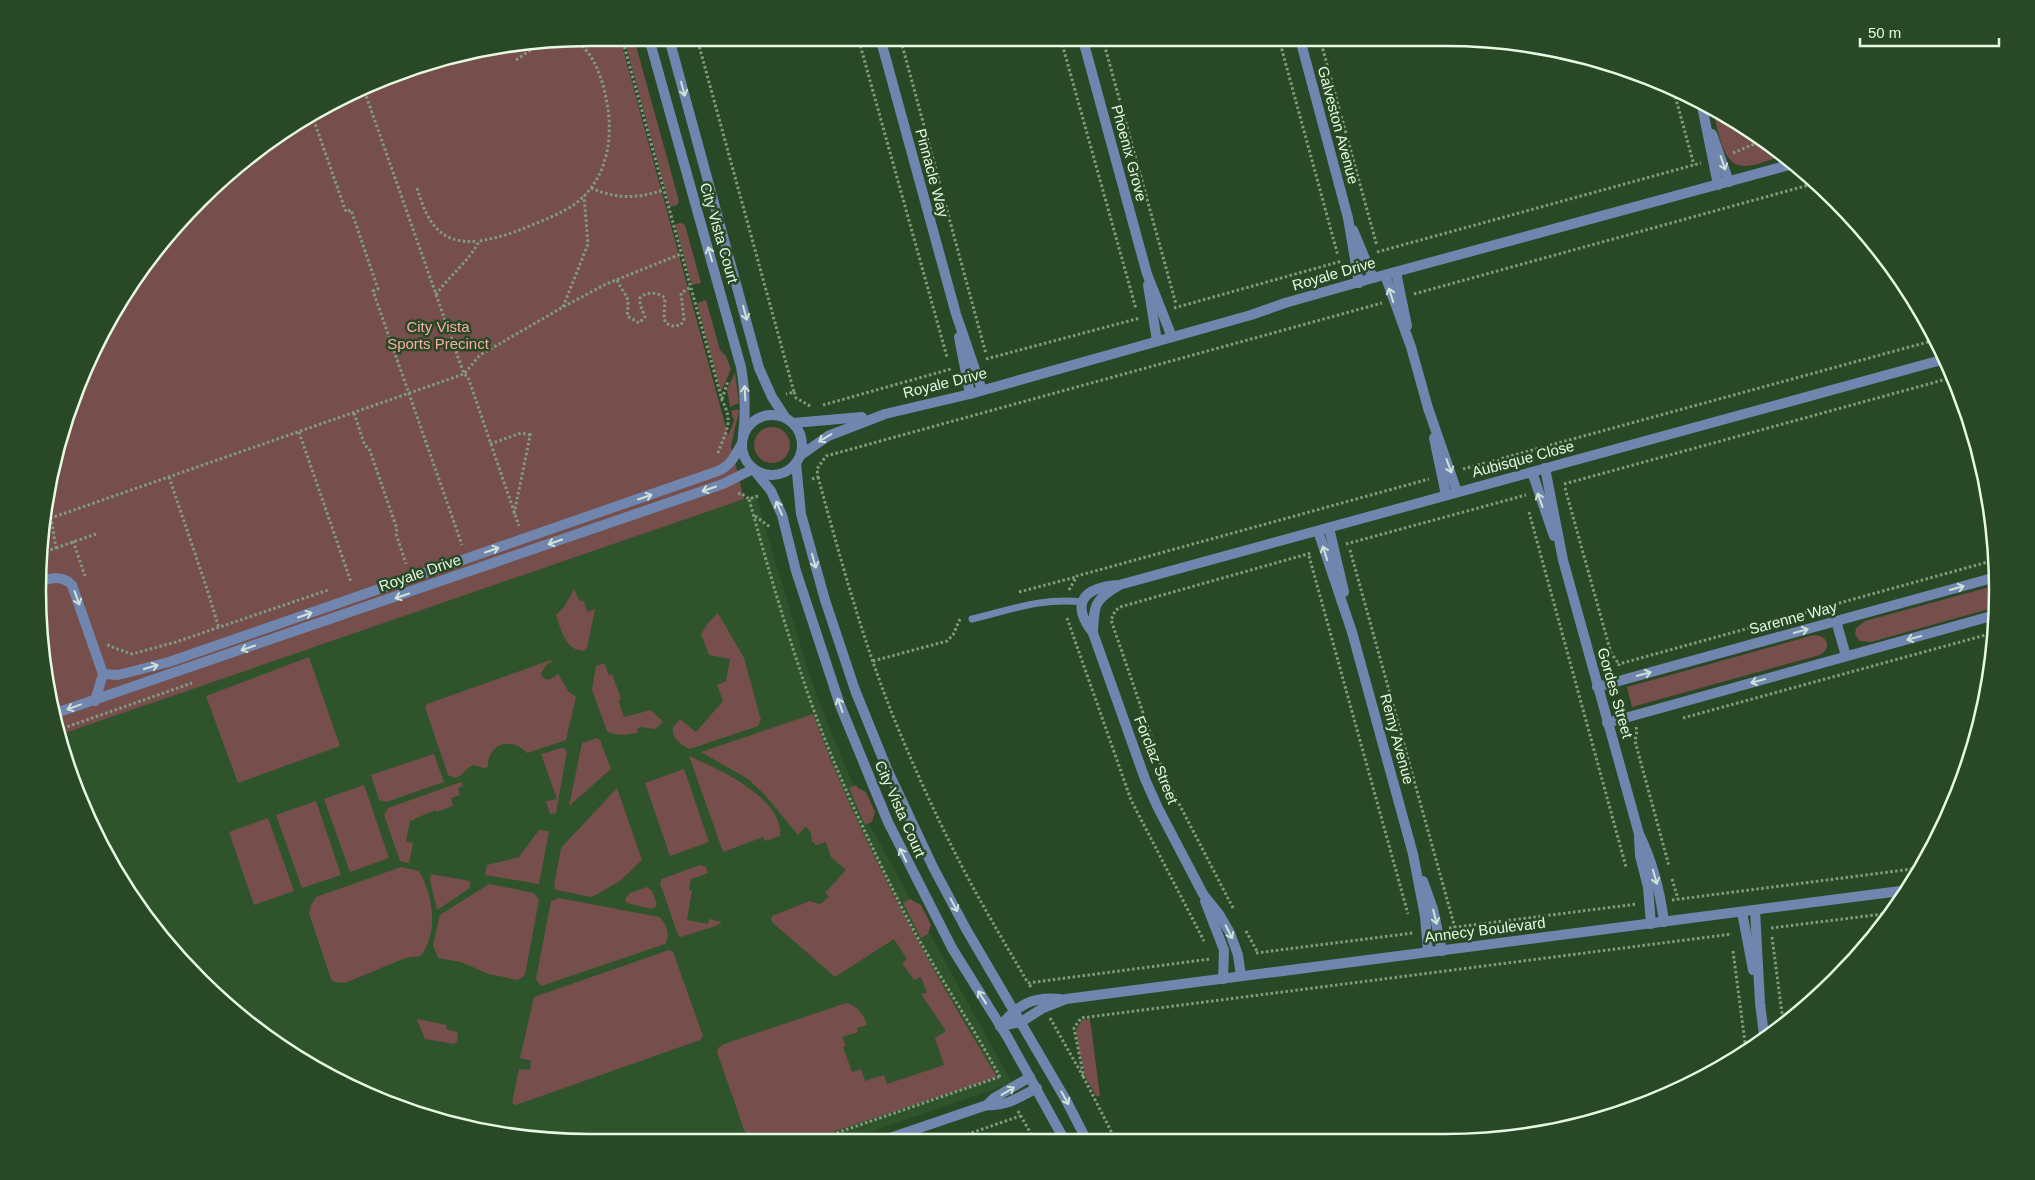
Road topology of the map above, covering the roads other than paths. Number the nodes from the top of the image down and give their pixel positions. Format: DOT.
graph roads {
  1 [pos="651,46"];
  2 [pos="671,46"];
  3 [pos="881,46"];
  4 [pos="1085,46"];
  5 [pos="1302,46"];
  6 [pos="1704,112"];
  7 [pos="1717,158"];
  8 [pos="1785,166"];
  9 [pos="1729,182"];
  10 [pos="1718,185"];
  11 [pos="1359,256"];
  12 [pos="1396,272"];
  13 [pos="1147,274"];
  14 [pos="1385,275"];
  15 [pos="1373,278"];
  16 [pos="1359,283"];
  17 [pos="1398,298"];
  18 [pos="1172,337"];
  19 [pos="1157,341"];
  20 [pos="1937,360"];
  21 [pos="969,364"];
  22 [pos="982,390"];
  23 [pos="970,394"];
  24 [pos="1428,408"];
  25 [pos="885,414"];
  26 [pos="789,420"];
  27 [pos="742,440"];
  28 [pos="799,459"];
  29 [pos="1545,468"];
  30 [pos="754,470"];
  31 [pos="1532,472"];
  32 [pos="1457,492"];
  33 [pos="1446,495"];
  34 [pos="1329,528"];
  35 [pos="1318,531"];
  36 [pos="1563,560"];
  37 [pos="1989,579"];
  38 [pos="46,580"];
  39 [pos="1119,585"];
  40 [pos="1082,602"];
  41 [pos="1094,606"];
  42 [pos="1988,618"];
  43 [pos="972,620"];
  44 [pos="1836,621"];
  45 [pos="1352,632"];
  46 [pos="1094,633"];
  47 [pos="1846,656"];
  48 [pos="104,674"];
  49 [pos="1597,686"];
  50 [pos="95,701"];
  51 [pos="61,712"];
  52 [pos="1607,723"];
  53 [pos="1639,834"];
  54 [pos="1413,854"];
  55 [pos="1897,891"];
  56 [pos="1202,893"];
  57 [pos="1755,910"];
  58 [pos="1742,912"];
  59 [pos="1664,922"];
  60 [pos="1651,924"];
  61 [pos="1442,951"];
  62 [pos="1428,952"];
  63 [pos="1241,976"];
  64 [pos="1223,979"];
  65 [pos="1066,999"];
  66 [pos="1760,1003"];
  67 [pos="1014,1011"];
  68 [pos="1021,1022"];
  69 [pos="1000,1026"];
  70 [pos="1763,1030"];
  71 [pos="1030,1077"];
  72 [pos="1037,1088"];
  73 [pos="987,1105"];
  74 [pos="902,1134"];
  75 [pos="1061,1134"];
  76 [pos="1083,1134"];
  27 -- 1 [label="street, City Vista Court, one-way"];
  2 -- 26 [label="street, City Vista Court, one-way"];
  3 -- 21 [label="street, Pinnacle Way"];
  4 -- 13 [label="street, Phoenix Grove"];
  5 -- 11 [label="street, Galveston Avenue"];
  6 -- 7 [label="street"];
  7 -- 9 [label="street, one-way"];
  7 -- 10 [label="street"];
  8 -- 9 [label="street, Royale Drive"];
  9 -- 10 [label="street, Royale Drive"];
  10 -- 12 [label="street, Royale Drive"];
  11 -- 15 [label="street, Galveston Avenue"];
  11 -- 16 [label="street, Galveston Avenue"];
  12 -- 14 [label="street, Royale Drive"];
  12 -- 17 [label="street"];
  13 -- 18 [label="street, Phoenix Grove"];
  13 -- 19 [label="street, Phoenix Grove"];
  14 -- 15 [label="street, Royale Drive"];
  17 -- 14 [label="street, one-way"];
  15 -- 16 [label="street, Royale Drive"];
  16 -- 18 [label="street, Royale Drive"];
  17 -- 24 [label="street"];
  18 -- 19 [label="street, Royale Drive"];
  19 -- 22 [label="street, Royale Drive"];
  20 -- 29 [label="street, Aubisque Close"];
  21 -- 22 [label="street, Pinnacle Way"];
  21 -- 23 [label="street, Pinnacle Way"];
  22 -- 23 [label="street, Royale Drive"];
  23 -- 25 [label="street, Royale Drive"];
  24 -- 32 [label="street, one-way"];
  24 -- 33 [label="street"];
  25 -- 26 [label="street"];
  25 -- 28 [label="street, one-way"];
  26 -- 27 [label="street"];
  26 -- 28 [label="street"];
  27 -- 30 [label="street"];
  48 -- 27 [label="street, Royale Drive, one-way"];
  28 -- 30 [label="street"];
  28 -- 67 [label="street, City Vista Court, one-way"];
  29 -- 31 [label="street, Aubisque Close"];
  29 -- 36 [label="street, Gordes Street"];
  30 -- 50 [label="street, Royale Drive, one-way"];
  69 -- 30 [label="street, City Vista Court, one-way"];
  31 -- 32 [label="street, Aubisque Close"];
  36 -- 31 [label="street, Gordes Street, one-way"];
  32 -- 33 [label="street, Aubisque Close"];
  33 -- 34 [label="street, Aubisque Close"];
  34 -- 35 [label="street, Aubisque Close"];
  34 -- 45 [label="street, Remy Avenue"];
  35 -- 39 [label="street, Aubisque Close"];
  45 -- 35 [label="street, Remy Avenue, one-way"];
  36 -- 49 [label="street, Gordes Street"];
  44 -- 37 [label="street, Sarenne Way, one-way"];
  38 -- 48 [label="street, one-way"];
  39 -- 40 [label="street, Aubisque Close"];
  39 -- 41 [label="street, Aubisque Close"];
  40 -- 43 [label="lane"];
  40 -- 46 [label="street, Forclaz Street"];
  41 -- 46 [label="street, Forclaz Street"];
  42 -- 47 [label="street, one-way"];
  44 -- 47 [label="street"];
  49 -- 44 [label="street, Sarenne Way, one-way"];
  45 -- 54 [label="street, Remy Avenue"];
  46 -- 56 [label="street, Forclaz Street"];
  47 -- 52 [label="street, one-way"];
  48 -- 50 [label="street"];
  49 -- 52 [label="street, Gordes Street"];
  50 -- 51 [label="street, Royale Drive, one-way"];
  52 -- 53 [label="street, Gordes Street"];
  53 -- 59 [label="street, Gordes Street, one-way"];
  53 -- 60 [label="street, Gordes Street"];
  54 -- 61 [label="street, Remy Avenue, one-way"];
  54 -- 62 [label="street, Remy Avenue"];
  55 -- 57 [label="street, Annecy Boulevard"];
  56 -- 63 [label="street, Forclaz Street, one-way"];
  56 -- 64 [label="street, Forclaz Street"];
  57 -- 58 [label="street, Annecy Boulevard"];
  57 -- 66 [label="street"];
  58 -- 59 [label="street, Annecy Boulevard"];
  58 -- 66 [label="street"];
  59 -- 60 [label="street, Annecy Boulevard"];
  60 -- 61 [label="street, Annecy Boulevard"];
  61 -- 62 [label="street, Annecy Boulevard"];
  62 -- 63 [label="street, Annecy Boulevard"];
  63 -- 64 [label="street, Annecy Boulevard"];
  64 -- 65 [label="street, Annecy Boulevard"];
  65 -- 67 [label="street, Annecy Boulevard"];
  65 -- 68 [label="street, Annecy Boulevard"];
  66 -- 70 [label="street"];
  67 -- 68 [label="street, City Vista Court"];
  67 -- 69 [label="street, Annecy Boulevard"];
  68 -- 69 [label="street, Annecy Boulevard"];
  68 -- 76 [label="street, City Vista Court, one-way"];
  69 -- 71 [label="street, City Vista Court"];
  71 -- 72 [label="street, City Vista Court"];
  73 -- 71 [label="street, one-way"];
  72 -- 73 [label="street"];
  72 -- 75 [label="street, City Vista Court"];
  73 -- 74 [label="street"];
}
